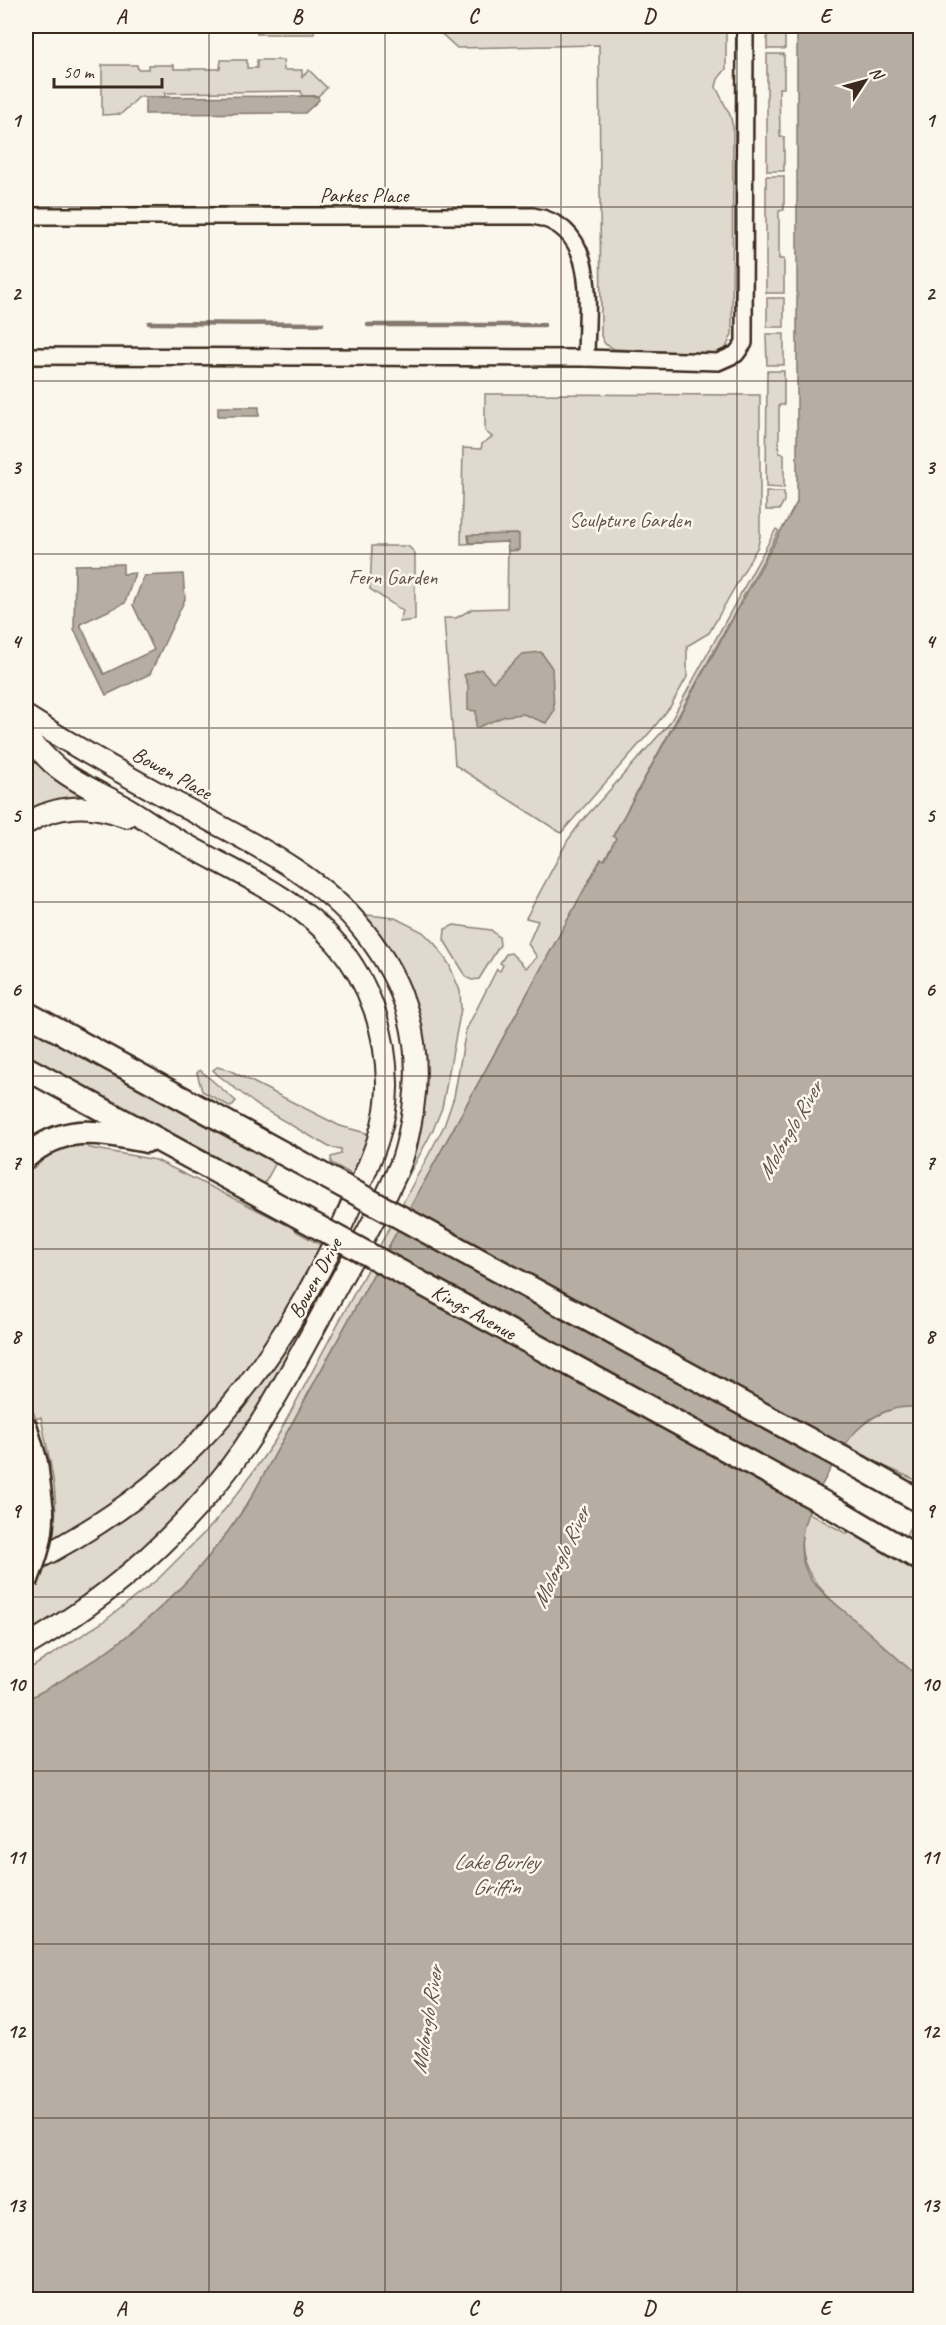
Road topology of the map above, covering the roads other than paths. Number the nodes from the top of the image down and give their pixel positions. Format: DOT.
graph roads {
  1 [pos="745,26"];
  2 [pos="26,216"];
  3 [pos="26,356"];
  4 [pos="586,358"];
  5 [pos="26,716"];
  6 [pos="26,737"];
  7 [pos="26,824"];
  8 [pos="167,834"];
  9 [pos="302,875"];
  10 [pos="26,1001"];
  11 [pos="26,1013"];
  12 [pos="53,1028"];
  13 [pos="26,1068"];
  14 [pos="166,1144"];
  15 [pos="26,1156"];
  16 [pos="26,1428"];
  17 [pos="921,1501"];
  18 [pos="921,1559"];
  19 [pos="26,1565"];
  20 [pos="26,1582"];
  21 [pos="26,1646"];
  1 -- 4 [label="street"];
  2 -- 4 [label="street, Parkes Place"];
  3 -- 4 [label="street"];
  5 -- 9 [label="main road, Bowen Place"];
  6 -- 8 [label="main road"];
  7 -- 8 [label="main road"];
  8 -- 19 [label="main road, Bowen Drive"];
  9 -- 21 [label="main road, Bowen Drive"];
  10 -- 12 [label="main road"];
  11 -- 12 [label="main road"];
  12 -- 17 [label="main road, bridge"];
  13 -- 14 [label="main road, Kings Avenue"];
  14 -- 15 [label="main road"];
  14 -- 18 [label="main road, Kings Avenue, bridge"];
  16 -- 20 [label="main road, bridge"];
}
